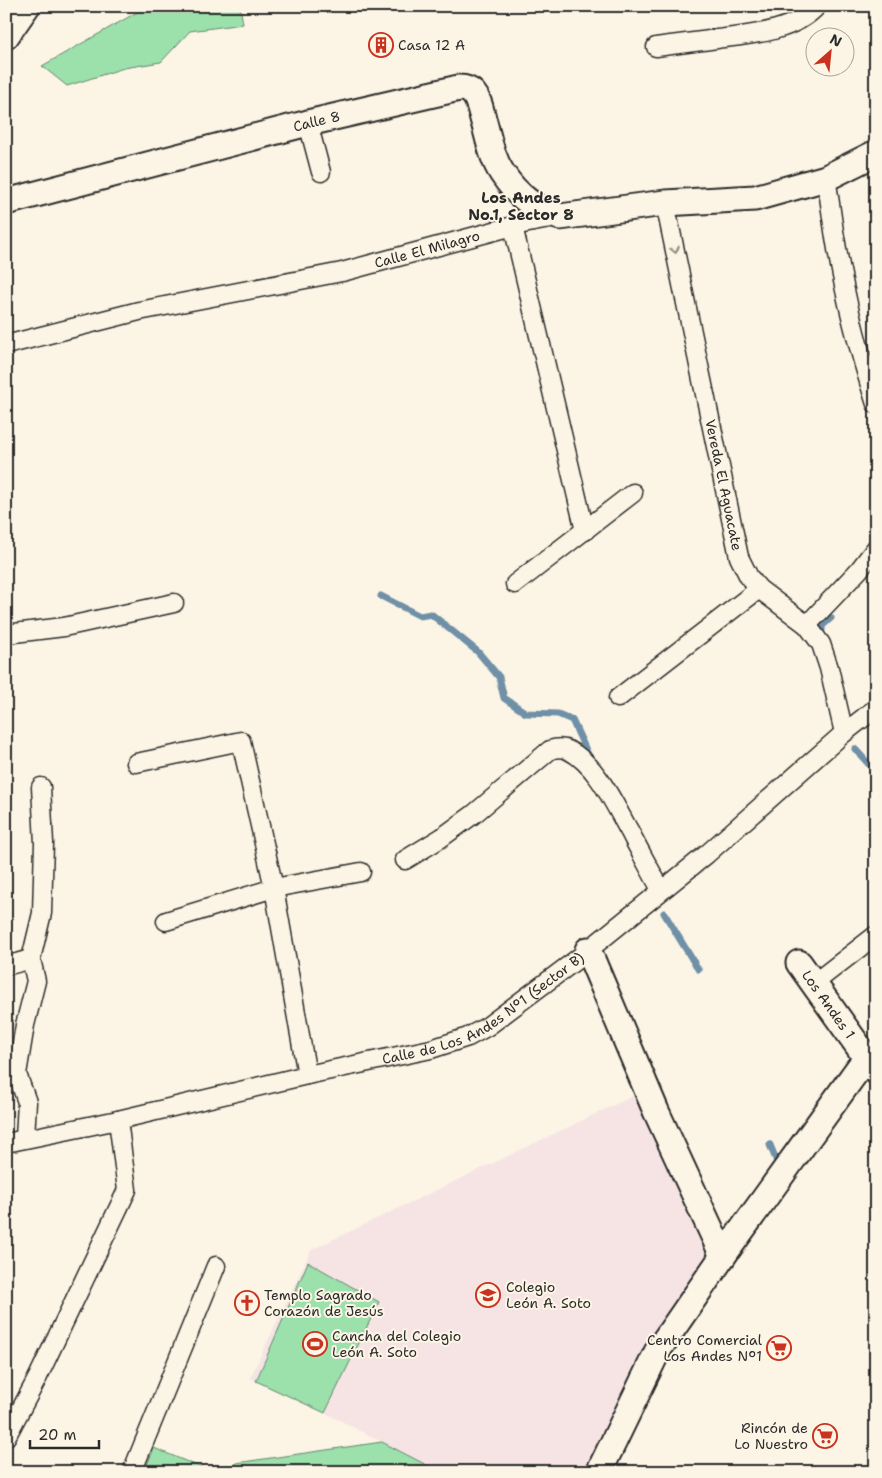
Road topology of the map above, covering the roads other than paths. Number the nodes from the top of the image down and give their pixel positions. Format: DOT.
graph roads {
  1 [pos="28,6"];
  2 [pos="817,6"];
  3 [pos="6,36"];
  4 [pos="656,47"];
  5 [pos="308,123"];
  6 [pos="876,153"];
  7 [pos="321,172"];
  8 [pos="826,178"];
  9 [pos="6,202"];
  10 [pos="665,203"];
  11 [pos="560,217"];
  12 [pos="513,226"];
  13 [pos="6,345"];
  14 [pos="876,404"];
  15 [pos="633,493"];
  16 [pos="585,531"];
  17 [pos="876,548"];
  18 [pos="515,584"];
  19 [pos="759,589"];
  20 [pos="174,603"];
  21 [pos="807,625"];
  22 [pos="6,634"];
  23 [pos="618,698"];
  24 [pos="876,708"];
  25 [pos="844,733"];
  26 [pos="136,763"];
  27 [pos="41,787"];
  28 [pos="406,860"];
  29 [pos="361,872"];
  30 [pos="274,888"];
  31 [pos="661,890"];
  32 [pos="166,921"];
  33 [pos="876,935"];
  34 [pos="588,950"];
  35 [pos="31,960"];
  36 [pos="798,963"];
  37 [pos="6,966"];
  38 [pos="813,984"];
  39 [pos="871,1065"];
  40 [pos="307,1075"];
  41 [pos="118,1120"];
  42 [pos="25,1138"];
  43 [pos="6,1143"];
  44 [pos="723,1256"];
  45 [pos="216,1266"];
  46 [pos="6,1437"];
  47 [pos="132,1472"];
  48 [pos="600,1472"];
  1 -- 3 [label="street"];
  2 -- 4 [label="street"];
  5 -- 7 [label="street"];
  5 -- 9 [label="street, Calle 8"];
  5 -- 11 [label="street, Calle 8"];
  6 -- 8 [label="street, Calle El Milagro"];
  8 -- 10 [label="street, Calle El Milagro"];
  8 -- 14 [label="street"];
  10 -- 11 [label="street, Calle El Milagro"];
  10 -- 19 [label="street, Vereda El Aguacate, one-way"];
  11 -- 12 [label="street, Calle El Milagro"];
  12 -- 13 [label="street, Calle El Milagro"];
  12 -- 16 [label="street"];
  15 -- 16 [label="street"];
  16 -- 18 [label="street"];
  17 -- 21 [label="street"];
  19 -- 21 [label="street, Vereda El Aguacate"];
  19 -- 23 [label="street"];
  20 -- 22 [label="street"];
  21 -- 25 [label="street, Vereda El Aguacate"];
  24 -- 25 [label="street, Calle de Los Andes N°1 (Sector B)"];
  25 -- 31 [label="street, Calle de Los Andes N°1 (Sector B)"];
  26 -- 30 [label="street"];
  27 -- 35 [label="street"];
  28 -- 31 [label="street"];
  29 -- 30 [label="street"];
  30 -- 32 [label="street"];
  30 -- 40 [label="street"];
  31 -- 34 [label="street, Calle de Los Andes N°1 (Sector B)"];
  33 -- 38 [label="street"];
  34 -- 40 [label="street, Calle de Los Andes N°1 (Sector B)"];
  34 -- 44 [label="street"];
  35 -- 37 [label="street"];
  35 -- 42 [label="street"];
  36 -- 38 [label="street, Los Andes 1"];
  38 -- 39 [label="street, Los Andes 1"];
  39 -- 44 [label="street"];
  40 -- 41 [label="street, Calle de Los Andes N°1 (Sector B)"];
  41 -- 42 [label="street, Calle de Los Andes N°1 (Sector B)"];
  41 -- 46 [label="street"];
  42 -- 43 [label="street, Calle de Los Andes N°1 (Sector B)"];
  44 -- 48 [label="street"];
  45 -- 47 [label="street"];
}
